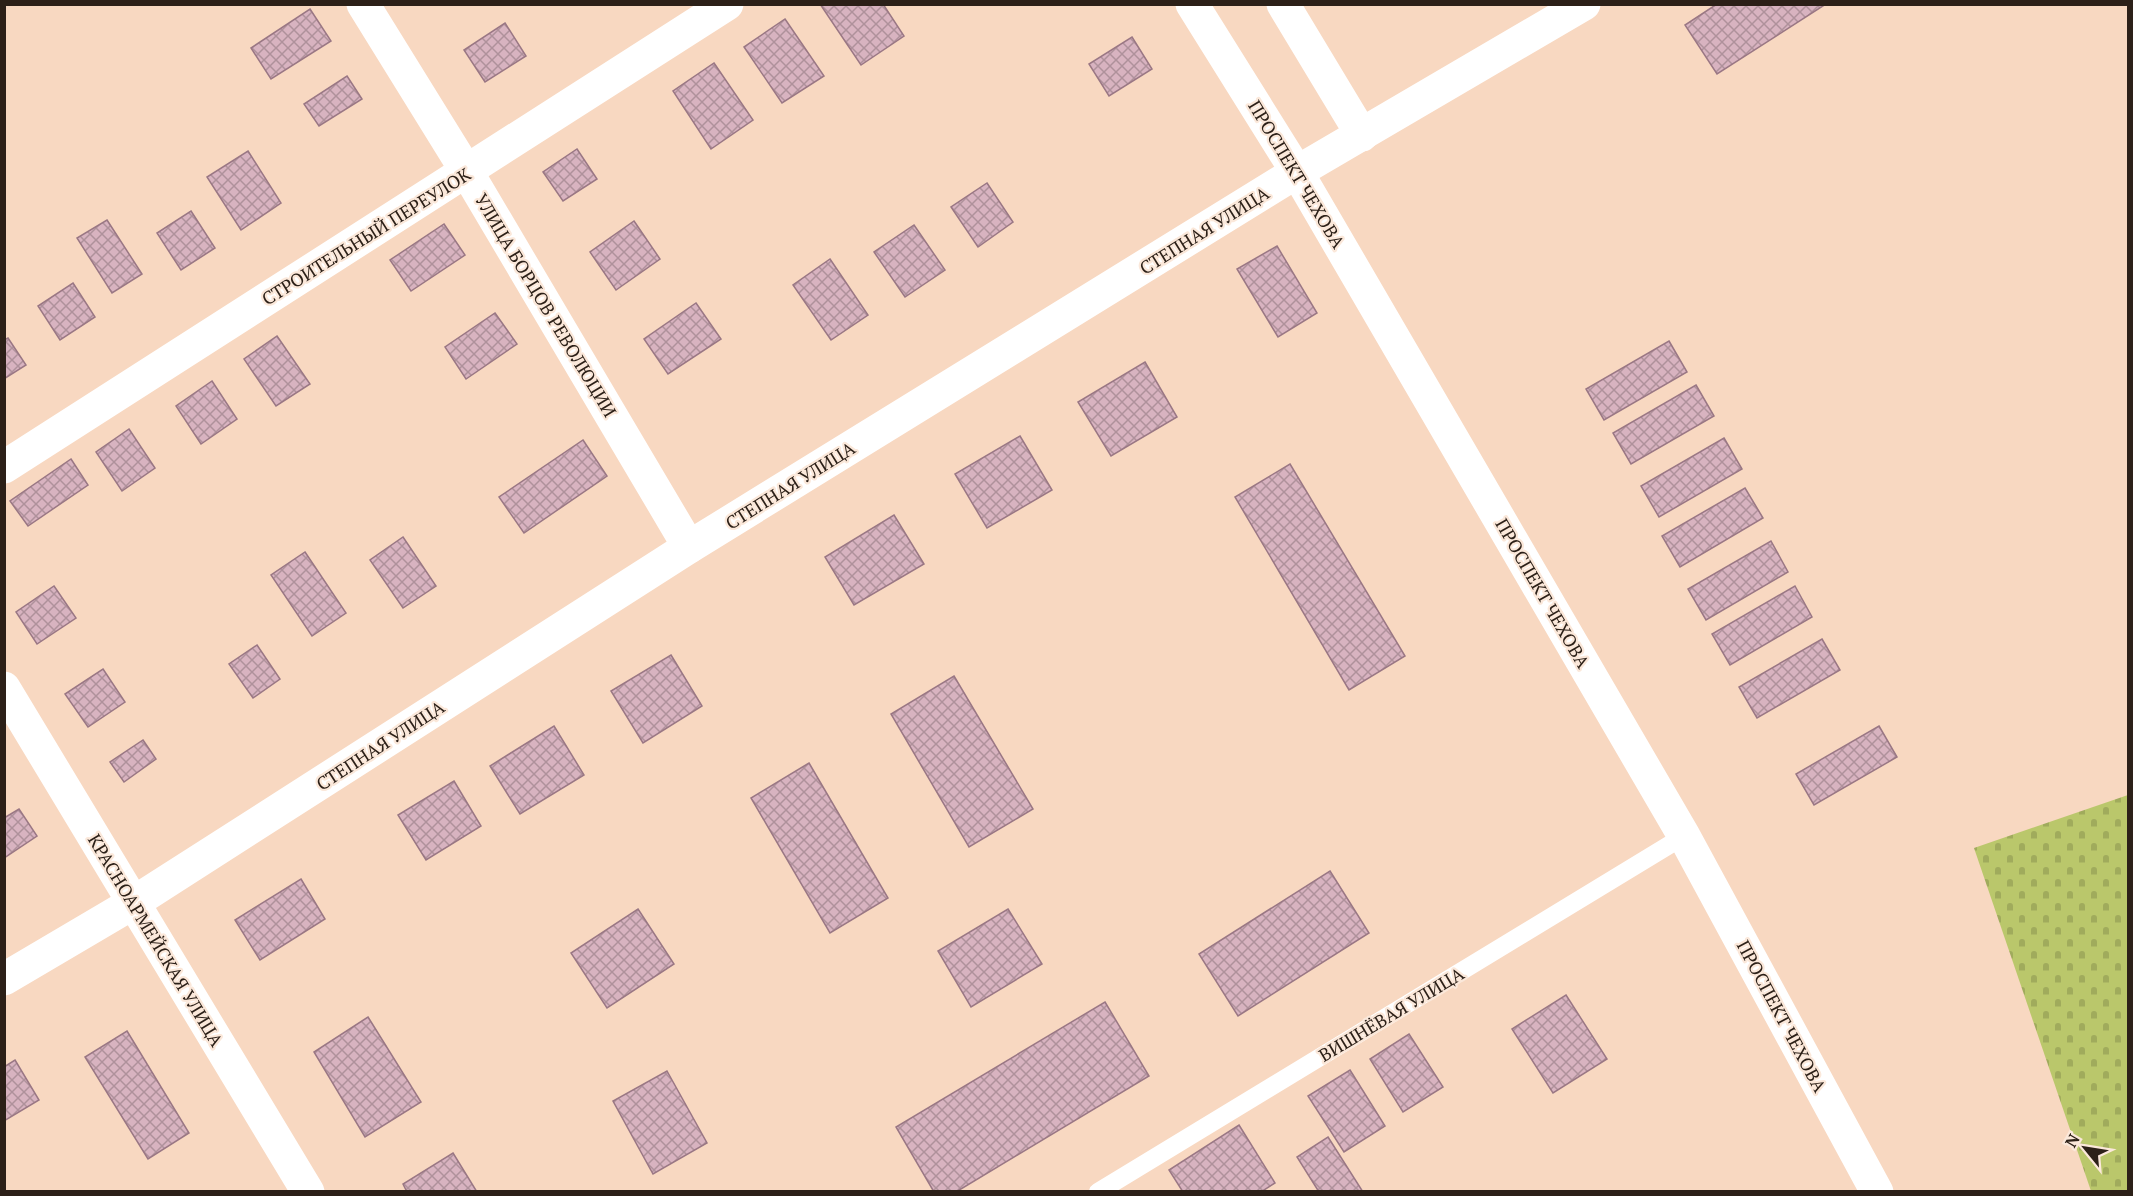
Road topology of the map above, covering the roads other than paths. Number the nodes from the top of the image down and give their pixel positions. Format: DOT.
graph roads {
  1 [pos="363,4"];
  2 [pos="727,4"];
  3 [pos="1192,4"];
  4 [pos="1283,4"];
  5 [pos="1584,4"];
  6 [pos="1362,135"];
  7 [pos="467,172"];
  8 [pos="1297,172"];
  9 [pos="4,466"];
  10 [pos="688,547"];
  11 [pos="4,688"];
  12 [pos="1684,836"];
  13 [pos="134,903"];
  14 [pos="4,979"];
  15 [pos="308,1191"];
  16 [pos="1098,1191"];
  17 [pos="1877,1191"];
  1 -- 7 [label="street, УЛИЦА БОРЦОВ РЕВОЛЮЦИИ"];
  2 -- 7 [label="street, СТРОИТЕЛЬНЫЙ ПЕРЕУЛОК"];
  3 -- 8 [label="street, ПРОСПЕКТ ЧЕХОВА"];
  4 -- 6 [label="street"];
  5 -- 6 [label="street, СТЕПНАЯ УЛИЦА"];
  6 -- 8 [label="street, СТЕПНАЯ УЛИЦА"];
  7 -- 9 [label="street, СТРОИТЕЛЬНЫЙ ПЕРЕУЛОК"];
  7 -- 10 [label="street, УЛИЦА БОРЦОВ РЕВОЛЮЦИИ"];
  8 -- 10 [label="street, СТЕПНАЯ УЛИЦА"];
  8 -- 12 [label="street, ПРОСПЕКТ ЧЕХОВА"];
  10 -- 13 [label="street, СТЕПНАЯ УЛИЦА"];
  11 -- 13 [label="street, КРАСНОАРМЕЙСКАЯ УЛИЦА"];
  12 -- 16 [label="lane, ВИШНЁВАЯ УЛИЦА"];
  12 -- 17 [label="street, ПРОСПЕКТ ЧЕХОВА"];
  13 -- 14 [label="street, СТЕПНАЯ УЛИЦА"];
  13 -- 15 [label="street, КРАСНОАРМЕЙСКАЯ УЛИЦА"];
}
